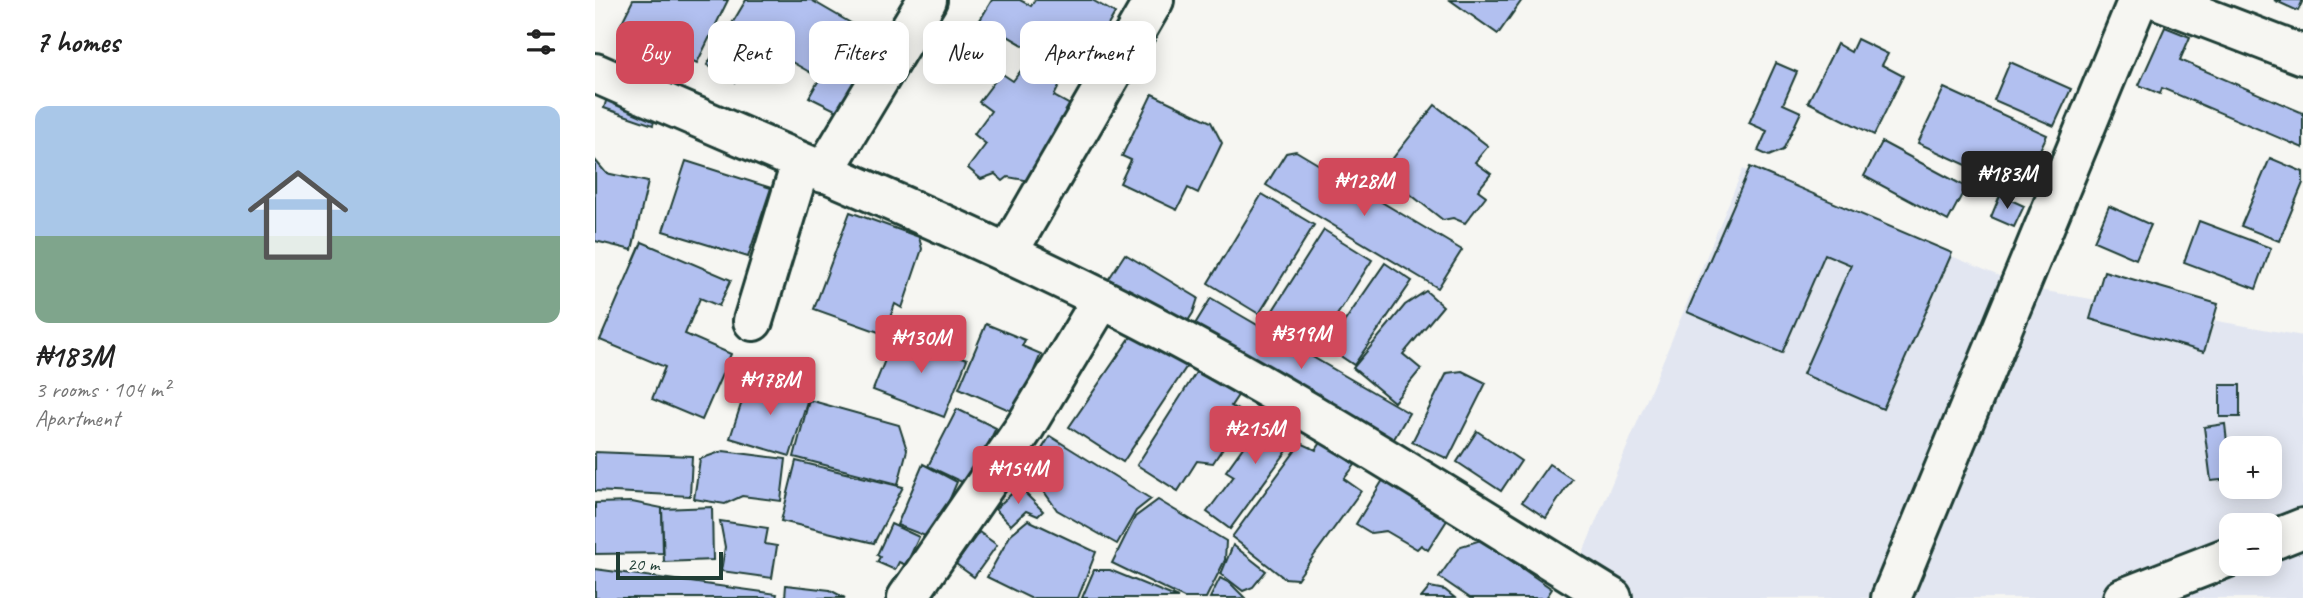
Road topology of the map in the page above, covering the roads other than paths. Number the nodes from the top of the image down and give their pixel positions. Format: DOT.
graph roads {
  1 [pos="927,0"];
  2 [pos="1154,0"];
  3 [pos="2138,0"];
  4 [pos="2159,0"];
  5 [pos="2303,55"];
  6 [pos="595,73"];
  7 [pos="812,168"];
  8 [pos="1007,254"];
  9 [pos="1102,299"];
  10 [pos="753,321"];
  11 [pos="2303,528"];
  12 [pos="2282,536"];
  13 [pos="2219,561"];
  14 [pos="907,598"];
  15 [pos="1612,598"];
  16 [pos="1891,598"];
  17 [pos="2123,598"];
  1 -- 7 [label="street"];
  2 -- 8 [label="street"];
  3 -- 16 [label="street"];
  4 -- 5 [label="street"];
  6 -- 7 [label="street"];
  7 -- 8 [label="street"];
  7 -- 10 [label="street"];
  8 -- 9 [label="street"];
  9 -- 14 [label="street"];
  9 -- 15 [label="street"];
  11 -- 12 [label="street"];
  13 -- 17 [label="street"];
}
